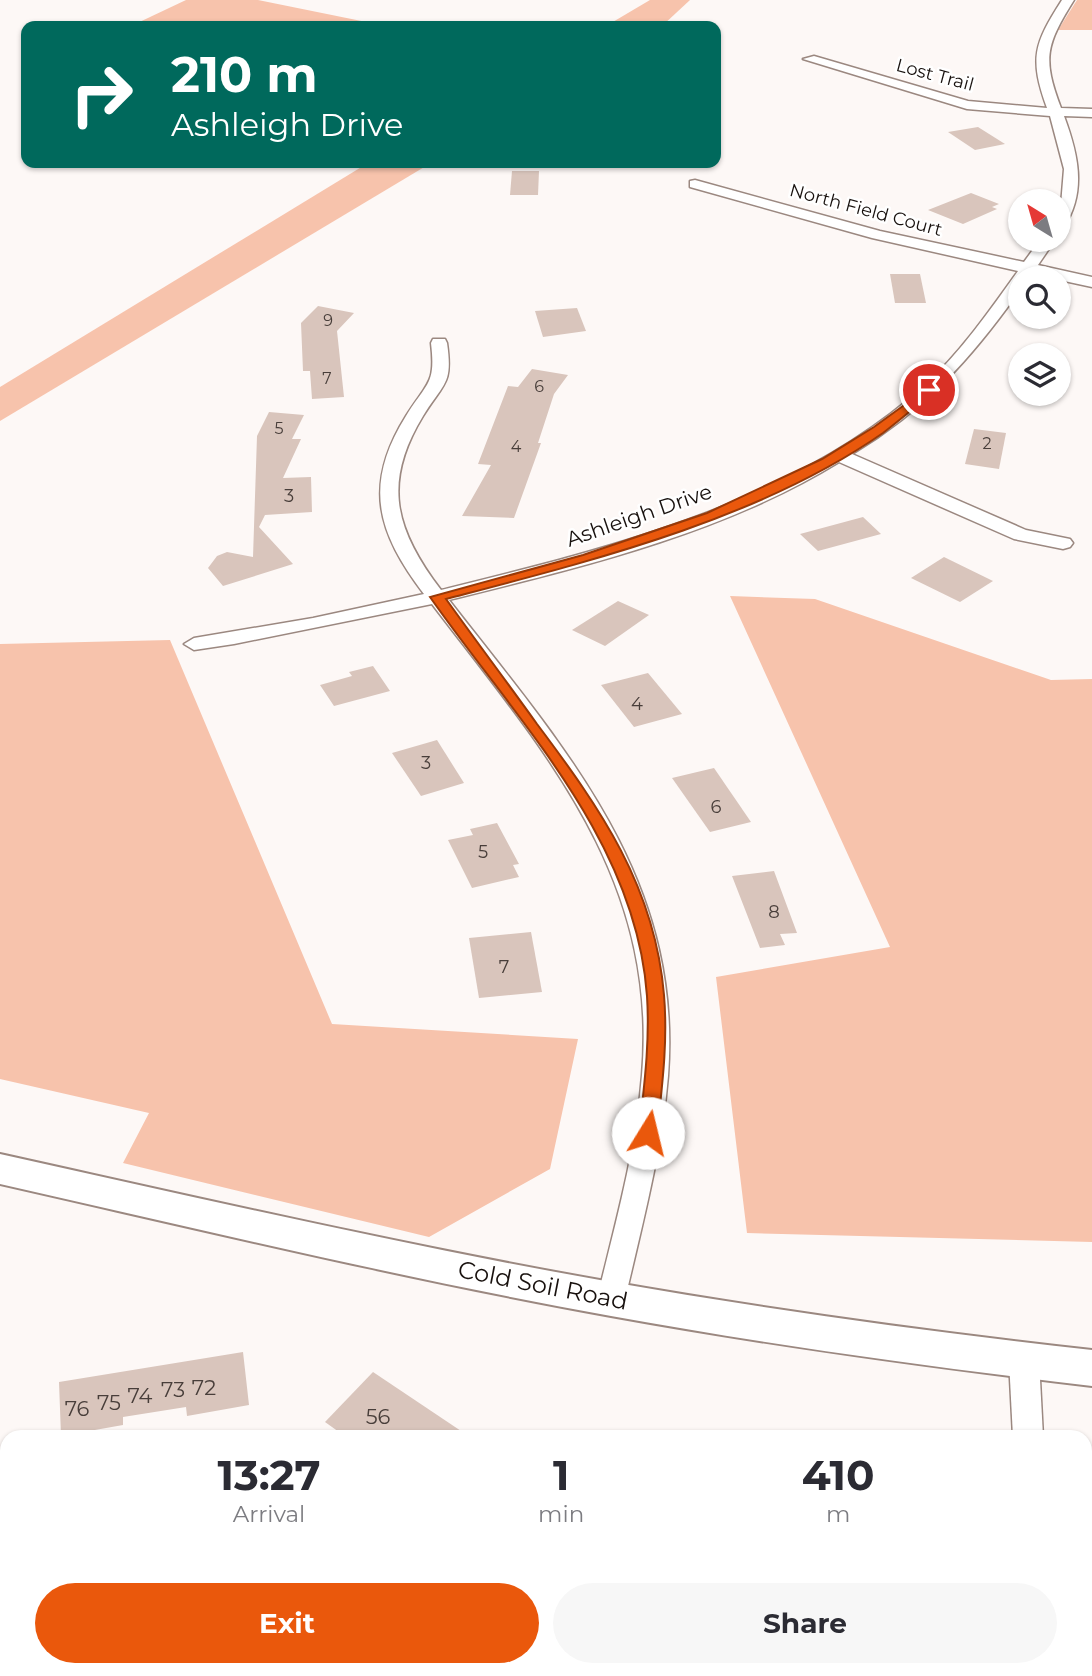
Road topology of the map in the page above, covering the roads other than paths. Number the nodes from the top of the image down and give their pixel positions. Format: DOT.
graph roads {
  1 [pos="1068,0"];
  2 [pos="809,59"];
  3 [pos="1054,112"];
  4 [pos="1092,113"];
  5 [pos="695,184"];
  6 [pos="1071,196"];
  7 [pos="1008,271"];
  8 [pos="1071,280"];
  9 [pos="1092,282"];
  10 [pos="1008,296"];
  11 [pos="439,344"];
  12 [pos="838,455"];
  13 [pos="1063,543"];
  14 [pos="437,597"];
  15 [pos="194,644"];
  16 [pos="0,1169"];
  17 [pos="611,1299"];
  18 [pos="1024,1360"];
  19 [pos="1092,1368"];
  20 [pos="1028,1430"];
  1 -- 3 [label="street"];
  2 -- 3 [label="street, Lost Trail"];
  3 -- 4 [label="street, Lost Trail"];
  3 -- 6 [label="street"];
  5 -- 7 [label="street, North Field Court"];
  8 -- 9 [label="street"];
  10 -- 12 [label="street, Ashleigh Drive"];
  11 -- 14 [label="street"];
  12 -- 13 [label="street"];
  12 -- 14 [label="street, Ashleigh Drive"];
  14 -- 15 [label="street, Ashleigh Drive"];
  14 -- 17 [label="street"];
  16 -- 17 [label="street, Cold Soil Road"];
  17 -- 18 [label="street, Cold Soil Road"];
  18 -- 19 [label="street, Cold Soil Road"];
  18 -- 20 [label="street"];
}
